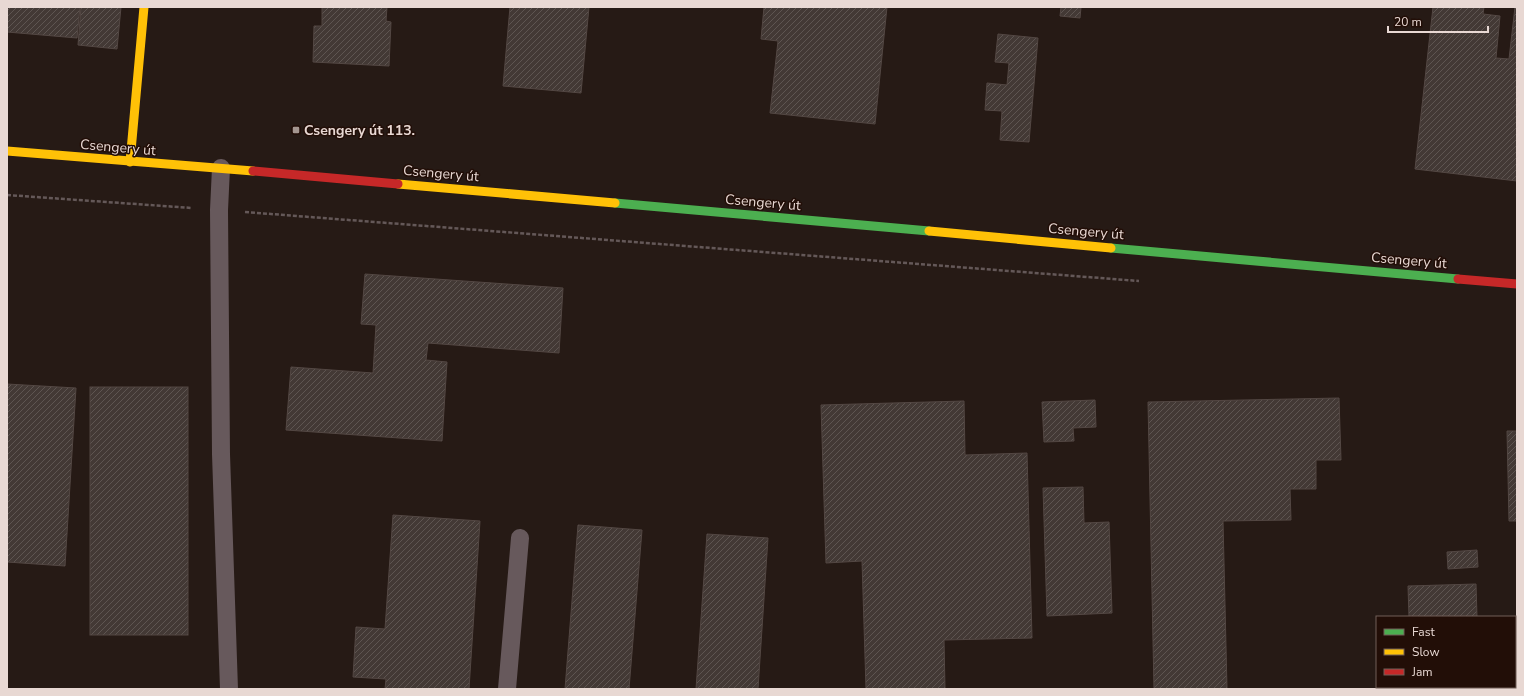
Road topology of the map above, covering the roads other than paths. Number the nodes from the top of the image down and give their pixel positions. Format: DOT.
graph roads {
  1 [pos="144,7"];
  2 [pos="7,151"];
  3 [pos="130,162"];
  4 [pos="221,168"];
  5 [pos="1517,284"];
  6 [pos="520,538"];
  7 [pos="229,689"];
  8 [pos="507,689"];
  1 -- 3 [label="main road"];
  2 -- 3 [label="main road, Csengery út"];
  3 -- 4 [label="main road, Csengery út"];
  4 -- 5 [label="main road, Csengery út"];
  4 -- 7 [label="lane"];
  6 -- 8 [label="lane"];
}
